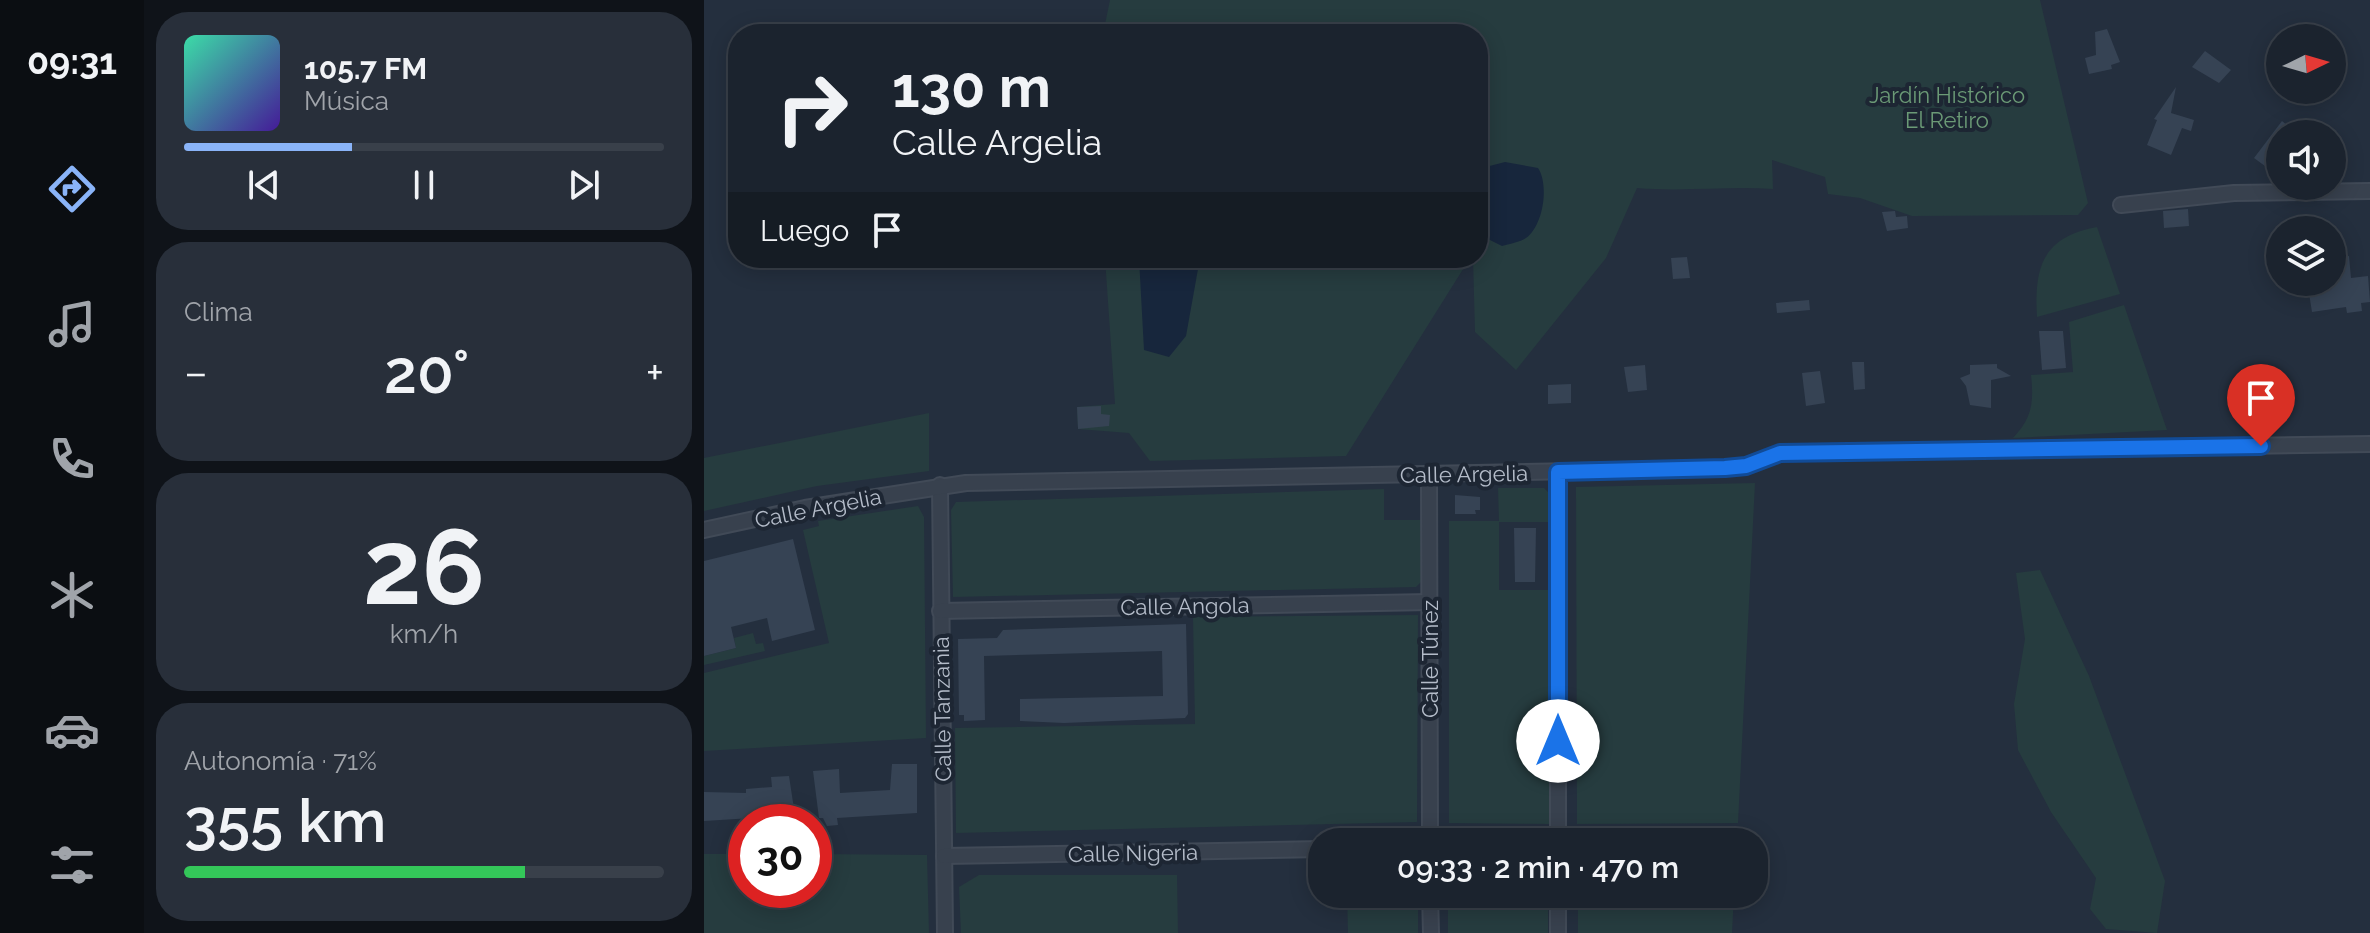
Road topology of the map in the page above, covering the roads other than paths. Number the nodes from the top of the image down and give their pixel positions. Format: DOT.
graph roads {
  1 [pos="2370,191"];
  2 [pos="2121,205"];
  3 [pos="2370,444"];
  4 [pos="1558,472"];
  5 [pos="1429,475"];
  6 [pos="940,485"];
  7 [pos="704,530"];
  8 [pos="1430,602"];
  9 [pos="940,611"];
  10 [pos="1430,828"];
  11 [pos="1558,828"];
  12 [pos="1308,849"];
  13 [pos="944,856"];
  14 [pos="1430,908"];
  15 [pos="1558,908"];
  16 [pos="945,933"];
  17 [pos="1431,933"];
  18 [pos="1558,933"];
  1 -- 2 [label="street"];
  3 -- 4 [label="street, Calle Argelia"];
  4 -- 5 [label="street, Calle Argelia"];
  4 -- 11 [label="street"];
  5 -- 6 [label="street, Calle Argelia"];
  5 -- 8 [label="street, Calle Túnez"];
  6 -- 7 [label="street, Calle Argelia"];
  6 -- 9 [label="street, Calle Tanzania"];
  8 -- 9 [label="street, Calle Angola"];
  8 -- 10 [label="street, Calle Túnez"];
  9 -- 13 [label="street, Calle Tanzania"];
  12 -- 13 [label="street, Calle Nigeria"];
  13 -- 16 [label="street, Calle Tanzania"];
  14 -- 17 [label="street"];
  15 -- 18 [label="street"];
}
